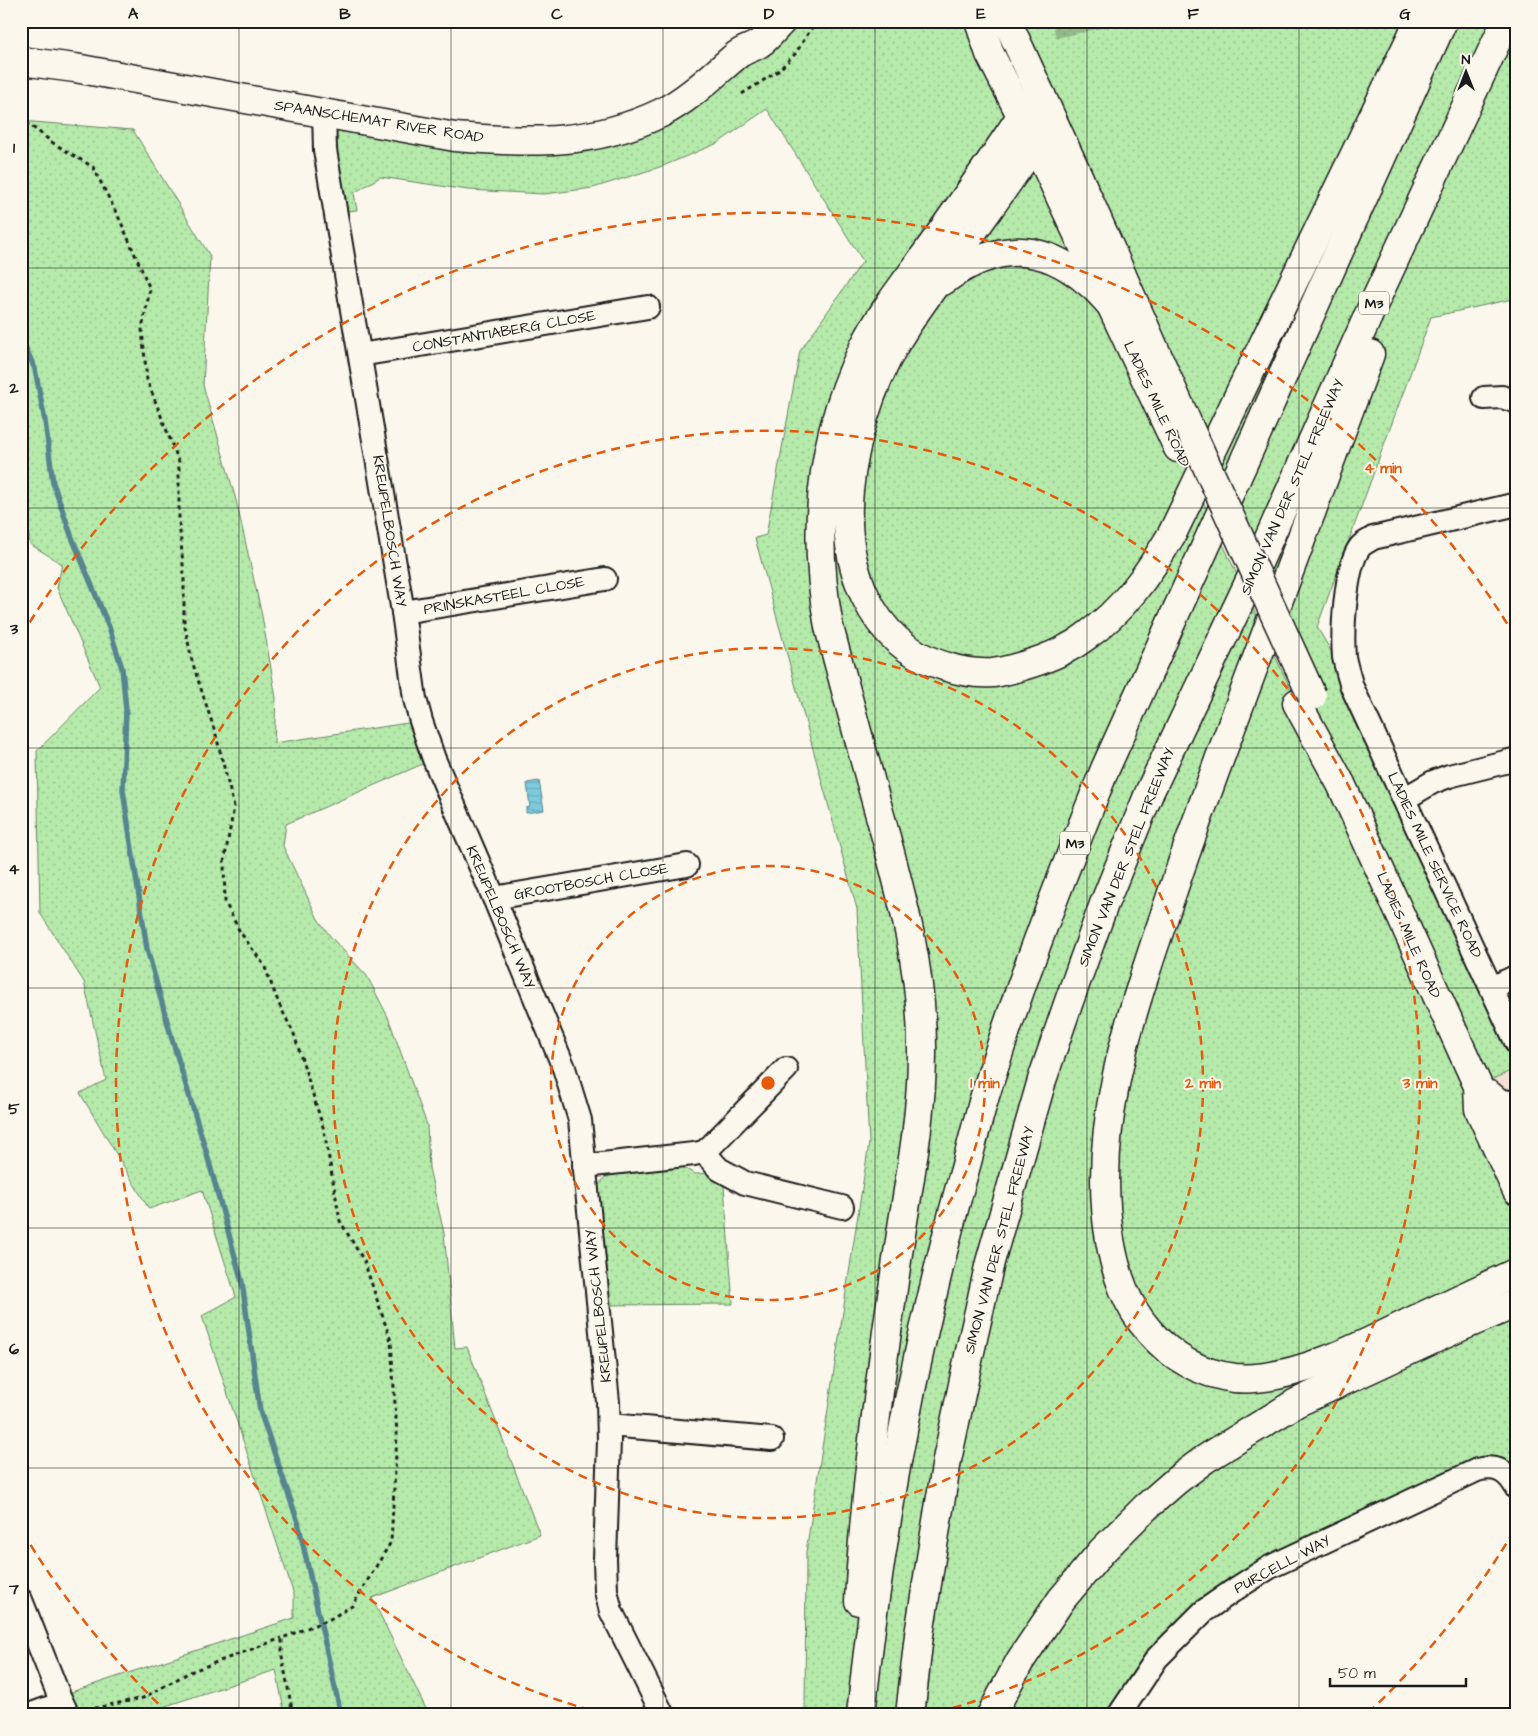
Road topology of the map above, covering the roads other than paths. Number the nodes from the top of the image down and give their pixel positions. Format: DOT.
graph roads {
  1 [pos="757,21"];
  2 [pos="782,21"];
  3 [pos="979,21"];
  4 [pos="1007,21"];
  5 [pos="1419,21"];
  6 [pos="1442,21"];
  7 [pos="1506,21"];
  8 [pos="744,49"];
  9 [pos="21,61"];
  10 [pos="1041,95"];
  11 [pos="324,113"];
  12 [pos="1021,116"];
  13 [pos="1052,122"];
  14 [pos="1452,137"];
  15 [pos="1035,143"];
  16 [pos="931,290"];
  17 [pos="1110,304"];
  18 [pos="648,307"];
  19 [pos="360,355"];
  20 [pos="1484,398"];
  21 [pos="1517,402"];
  22 [pos="1184,438"];
  23 [pos="1517,504"];
  24 [pos="604,579"];
  25 [pos="403,612"];
  26 [pos="1517,759"];
  27 [pos="1404,799"];
  28 [pos="687,865"];
  29 [pos="494,898"];
  30 [pos="1517,976"];
  31 [pos="1492,988"];
  32 [pos="1517,1044"];
  33 [pos="786,1069"];
  34 [pos="1497,1097"];
  35 [pos="1517,1141"];
  36 [pos="704,1152"];
  37 [pos="584,1166"];
  38 [pos="1517,1191"];
  39 [pos="842,1207"];
  40 [pos="1517,1272"];
  41 [pos="1517,1303"];
  42 [pos="609,1425"];
  43 [pos="772,1439"];
  44 [pos="1517,1490"];
  45 [pos="21,1600"];
  46 [pos="65,1709"];
  47 [pos="29,1715"];
  48 [pos="664,1715"];
  49 [pos="855,1715"];
  50 [pos="861,1715"];
  51 [pos="910,1715"];
  52 [pos="992,1715"];
  53 [pos="1119,1715"];
  1 -- 8 [label="main road, SPAANSCHEMAT RIVER ROAD"];
  2 -- 8 [label="main road, SPAANSCHEMAT RIVER ROAD"];
  3 -- 12 [label="main road, LADIES MILE ROAD"];
  4 -- 10 [label="main road, LADIES MILE ROAD"];
  5 -- 16 [label="main road"];
  6 -- 50 [label="main road, M3"];
  7 -- 14 [label="main road, SIMON VAN DER STEL FREEWAY / M3"];
  8 -- 11 [label="main road, SPAANSCHEMAT RIVER ROAD"];
  9 -- 11 [label="main road, SPAANSCHEMAT RIVER ROAD"];
  10 -- 12 [label="main road"];
  10 -- 13 [label="main road, LADIES MILE ROAD"];
  11 -- 19 [label="street, KREUPELBOSCH WAY"];
  12 -- 15 [label="main road, LADIES MILE ROAD"];
  12 -- 49 [label="main road"];
  13 -- 15 [label="main road"];
  13 -- 22 [label="main road, LADIES MILE ROAD"];
  14 -- 40 [label="main road"];
  14 -- 51 [label="main road, SIMON VAN DER STEL FREEWAY / M3"];
  15 -- 16 [label="main road"];
  15 -- 17 [label="main road, LADIES MILE ROAD"];
  16 -- 17 [label="main road"];
  17 -- 22 [label="main road, LADIES MILE ROAD"];
  18 -- 19 [label="street, CONSTANTIABERG CLOSE"];
  19 -- 25 [label="street, KREUPELBOSCH WAY"];
  20 -- 21 [label="street"];
  22 -- 34 [label="main road, LADIES MILE ROAD"];
  23 -- 27 [label="street, LADIES MILE SERVICE ROAD"];
  24 -- 25 [label="street, PRINSKASTEEL CLOSE"];
  25 -- 29 [label="street, KREUPELBOSCH WAY"];
  26 -- 27 [label="street"];
  27 -- 31 [label="street, LADIES MILE SERVICE ROAD"];
  28 -- 29 [label="street, GROOTBOSCH CLOSE"];
  29 -- 37 [label="street, KREUPELBOSCH WAY"];
  30 -- 31 [label="street"];
  31 -- 32 [label="street, LADIES MILE SERVICE ROAD"];
  33 -- 36 [label="street"];
  34 -- 35 [label="main road, LADIES MILE ROAD"];
  34 -- 38 [label="main road, LADIES MILE ROAD"];
  36 -- 37 [label="street"];
  36 -- 39 [label="street"];
  37 -- 42 [label="street, KREUPELBOSCH WAY"];
  41 -- 52 [label="main road"];
  42 -- 43 [label="street"];
  42 -- 48 [label="street, KREUPELBOSCH WAY"];
  44 -- 53 [label="street, PURCELL WAY"];
  45 -- 46 [label="street"];
  46 -- 47 [label="street"];
}
